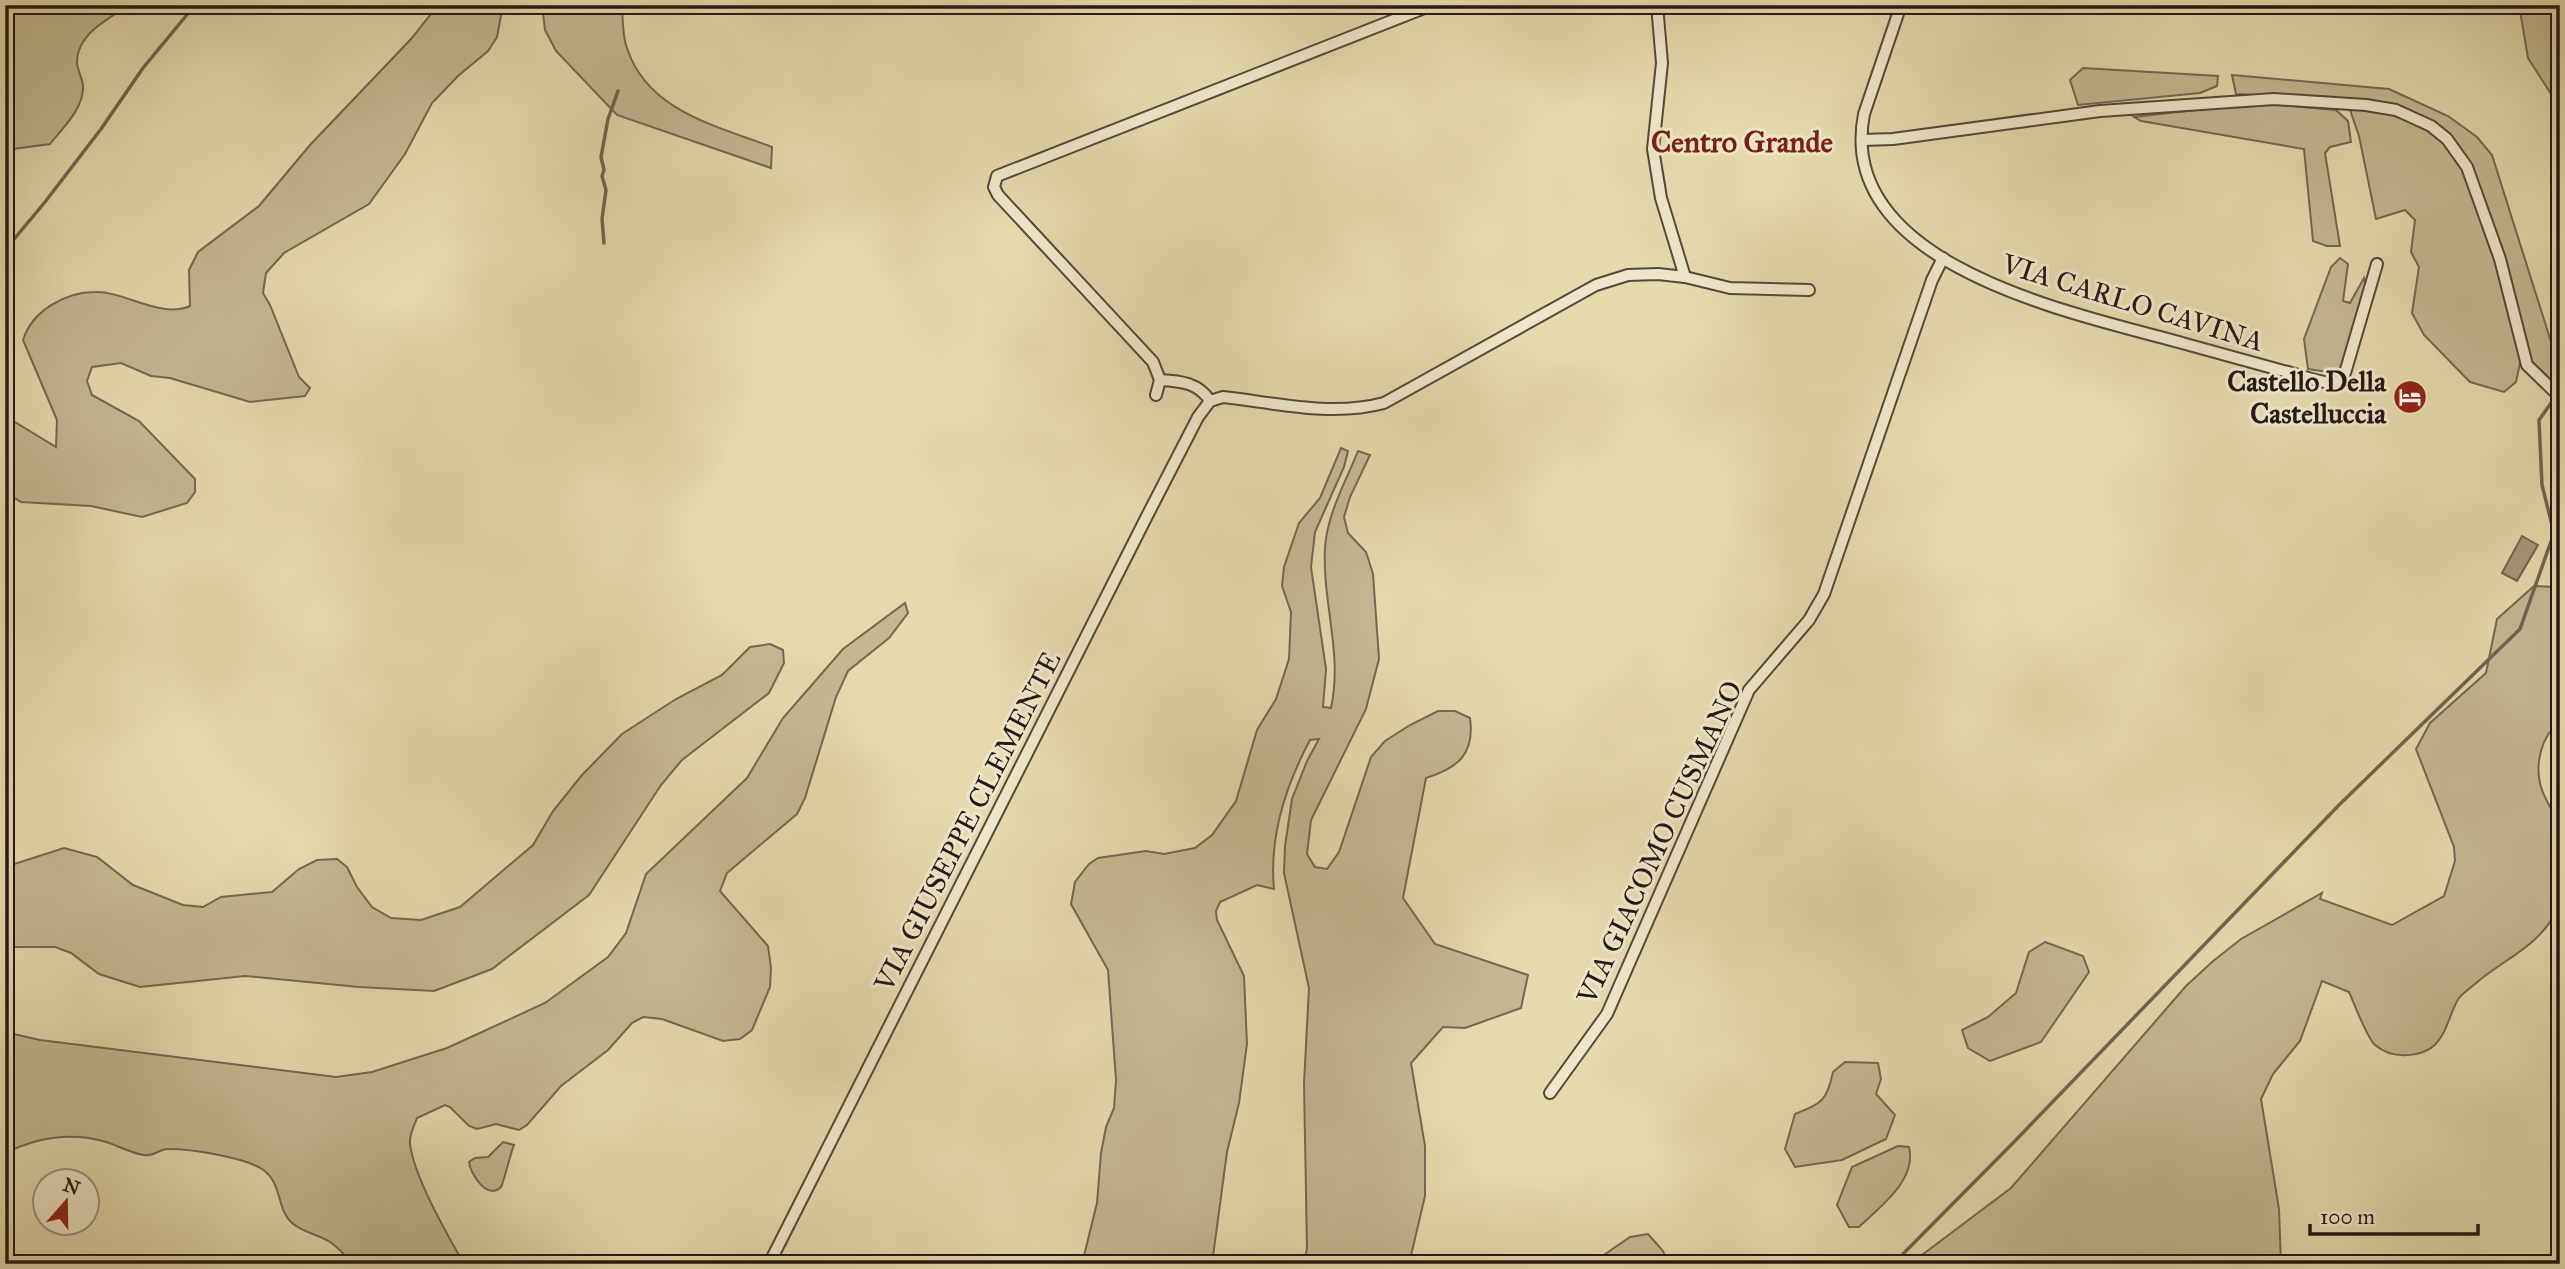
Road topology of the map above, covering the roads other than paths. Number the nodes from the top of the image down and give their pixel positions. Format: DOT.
graph roads {
  1 [pos="1432,5"];
  2 [pos="1657,5"];
  3 [pos="1901,5"];
  4 [pos="1862,140"];
  5 [pos="1943,258"];
  6 [pos="2377,264"];
  7 [pos="1685,277"];
  8 [pos="1809,290"];
  9 [pos="1160,380"];
  10 [pos="1156,395"];
  11 [pos="2560,397"];
  12 [pos="1210,401"];
  13 [pos="1550,1093"];
  14 [pos="769,1264"];
  1 -- 9 [label="street"];
  2 -- 7 [label="street"];
  3 -- 4 [label="street, VIA CARLO CAVINA"];
  4 -- 5 [label="street, VIA CARLO CAVINA"];
  4 -- 11 [label="street"];
  5 -- 6 [label="street, VIA CARLO CAVINA"];
  5 -- 13 [label="street, VIA GIACOMO CUSMANO"];
  7 -- 8 [label="street"];
  7 -- 12 [label="street"];
  9 -- 10 [label="street"];
  9 -- 12 [label="street"];
  12 -- 14 [label="street, VIA GIUSEPPE CLEMENTE"];
}
